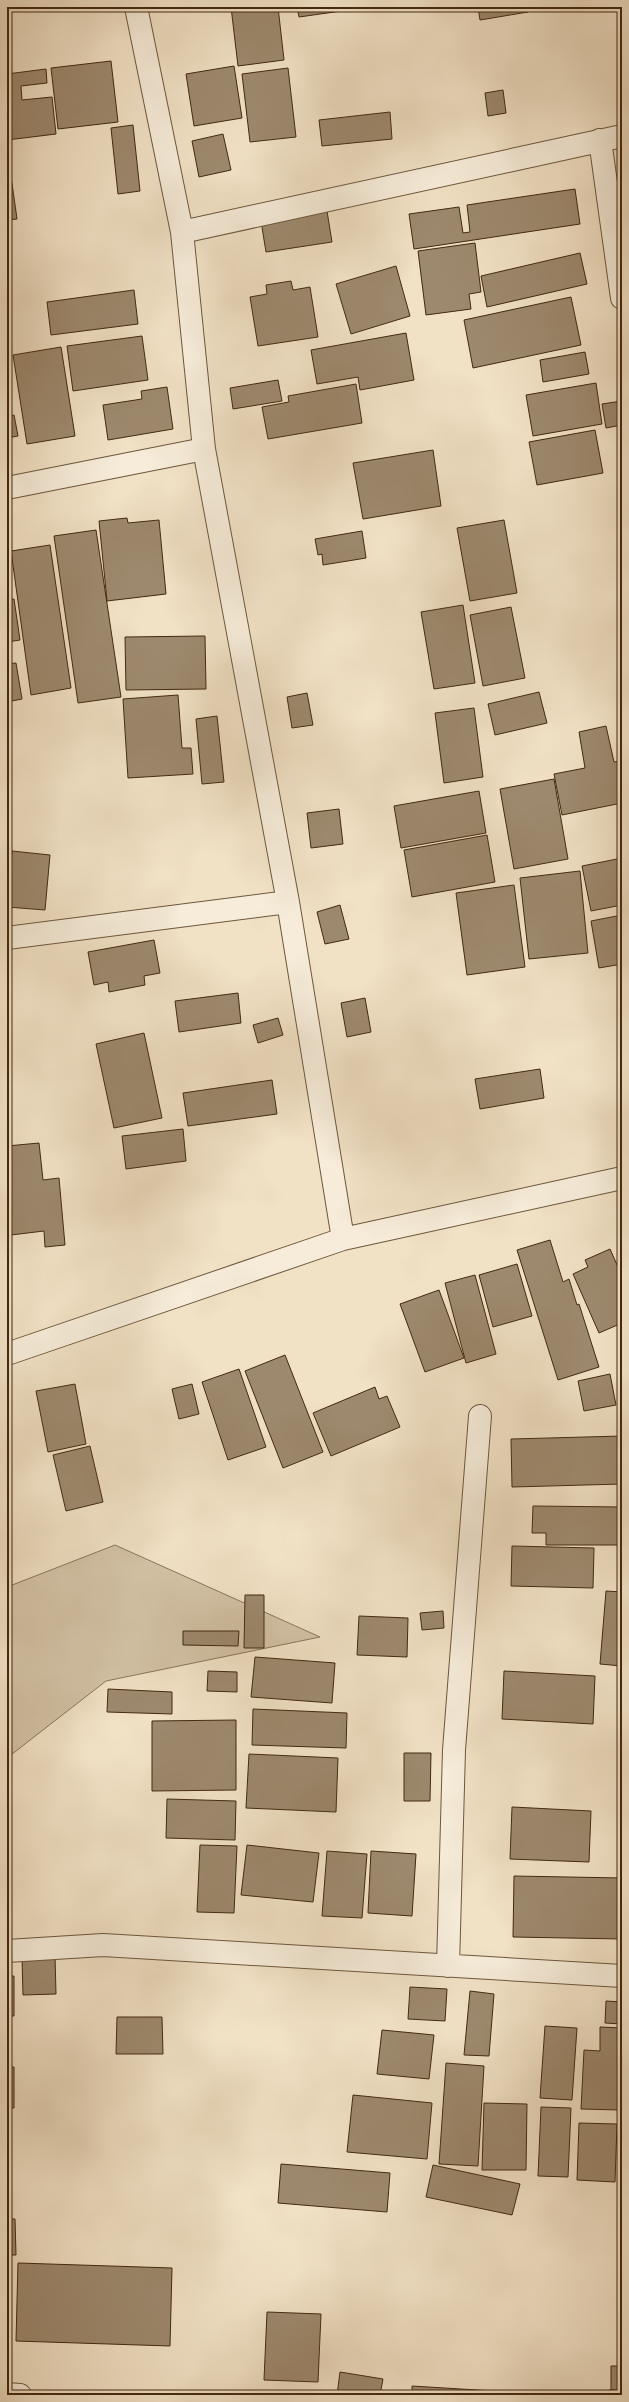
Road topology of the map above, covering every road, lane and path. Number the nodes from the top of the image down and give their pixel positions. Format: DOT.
graph roads {
  1 [pos="136,7"];
  2 [pos="622,136"];
  3 [pos="600,140"];
  4 [pos="182,232"];
  5 [pos="622,298"];
  6 [pos="204,448"];
  7 [pos="7,488"];
  8 [pos="288,902"];
  9 [pos="7,938"];
  10 [pos="622,1178"];
  11 [pos="343,1239"];
  12 [pos="7,1354"];
  13 [pos="480,1416"];
  14 [pos="7,1951"];
  15 [pos="448,1966"];
  16 [pos="622,1976"];
  17 [pos="7,2394"];
  18 [pos="20,2395"];
  1 -- 4 [label="street"];
  2 -- 3 [label="street"];
  3 -- 4 [label="street"];
  3 -- 5 [label="street"];
  4 -- 6 [label="street"];
  6 -- 7 [label="street"];
  6 -- 8 [label="street"];
  8 -- 9 [label="street"];
  8 -- 11 [label="street"];
  10 -- 11 [label="street"];
  11 -- 12 [label="street"];
  13 -- 15 [label="street"];
  14 -- 15 [label="street"];
  15 -- 16 [label="street"];
  17 -- 18 [label="street"];
}
